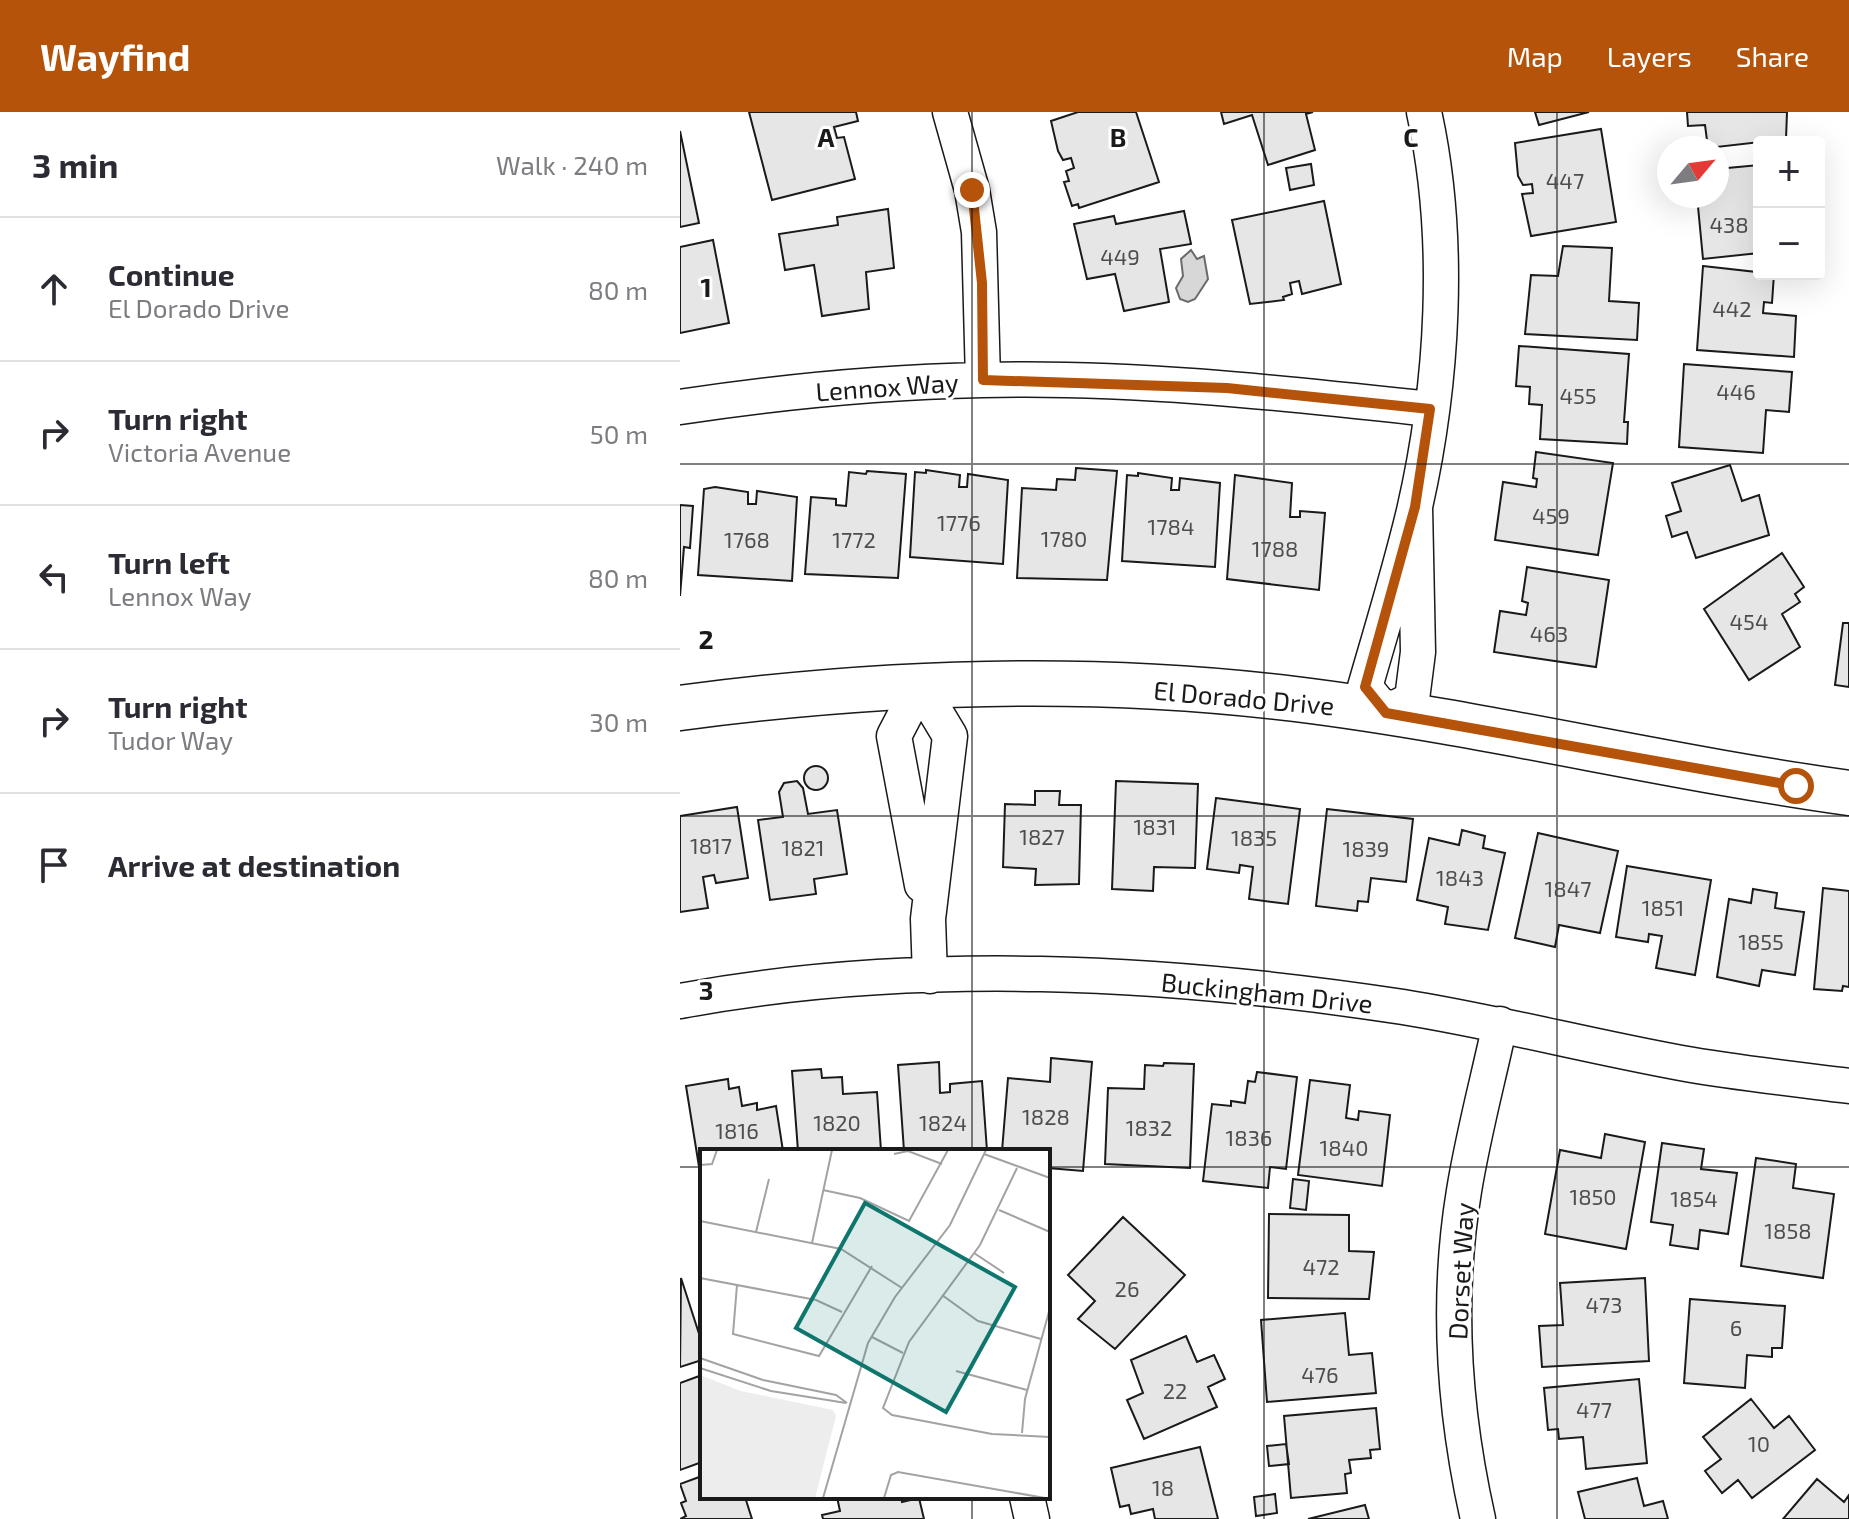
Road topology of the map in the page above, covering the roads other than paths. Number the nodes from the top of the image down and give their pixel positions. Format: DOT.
graph roads {
  1 [pos="950,112"];
  2 [pos="1424,112"];
  3 [pos="983,380"];
  4 [pos="680,407"];
  5 [pos="1430,409"];
  6 [pos="920,686"];
  7 [pos="680,708"];
  8 [pos="1386,713"];
  9 [pos="1849,793"];
  10 [pos="928,919"];
  11 [pos="930,976"];
  12 [pos="680,1001"];
  13 [pos="1500,1024"];
  14 [pos="1849,1086"];
  15 [pos="1027,1499"];
  16 [pos="1032,1519"];
  17 [pos="1478,1519"];
  1 -- 3 [label="street"];
  2 -- 5 [label="street"];
  3 -- 4 [label="street, Lennox Way"];
  3 -- 5 [label="street, Lennox Way"];
  5 -- 8 [label="street"];
  6 -- 7 [label="street, El Dorado Drive"];
  6 -- 8 [label="street, El Dorado Drive"];
  6 -- 10 [label="street"];
  6 -- 10 [label="street"];
  8 -- 9 [label="street, El Dorado Drive"];
  10 -- 11 [label="street"];
  11 -- 12 [label="street, Buckingham Drive"];
  11 -- 13 [label="street, Buckingham Drive"];
  13 -- 14 [label="street, Buckingham Drive"];
  13 -- 17 [label="street, Dorset Way"];
  15 -- 16 [label="street"];
}
